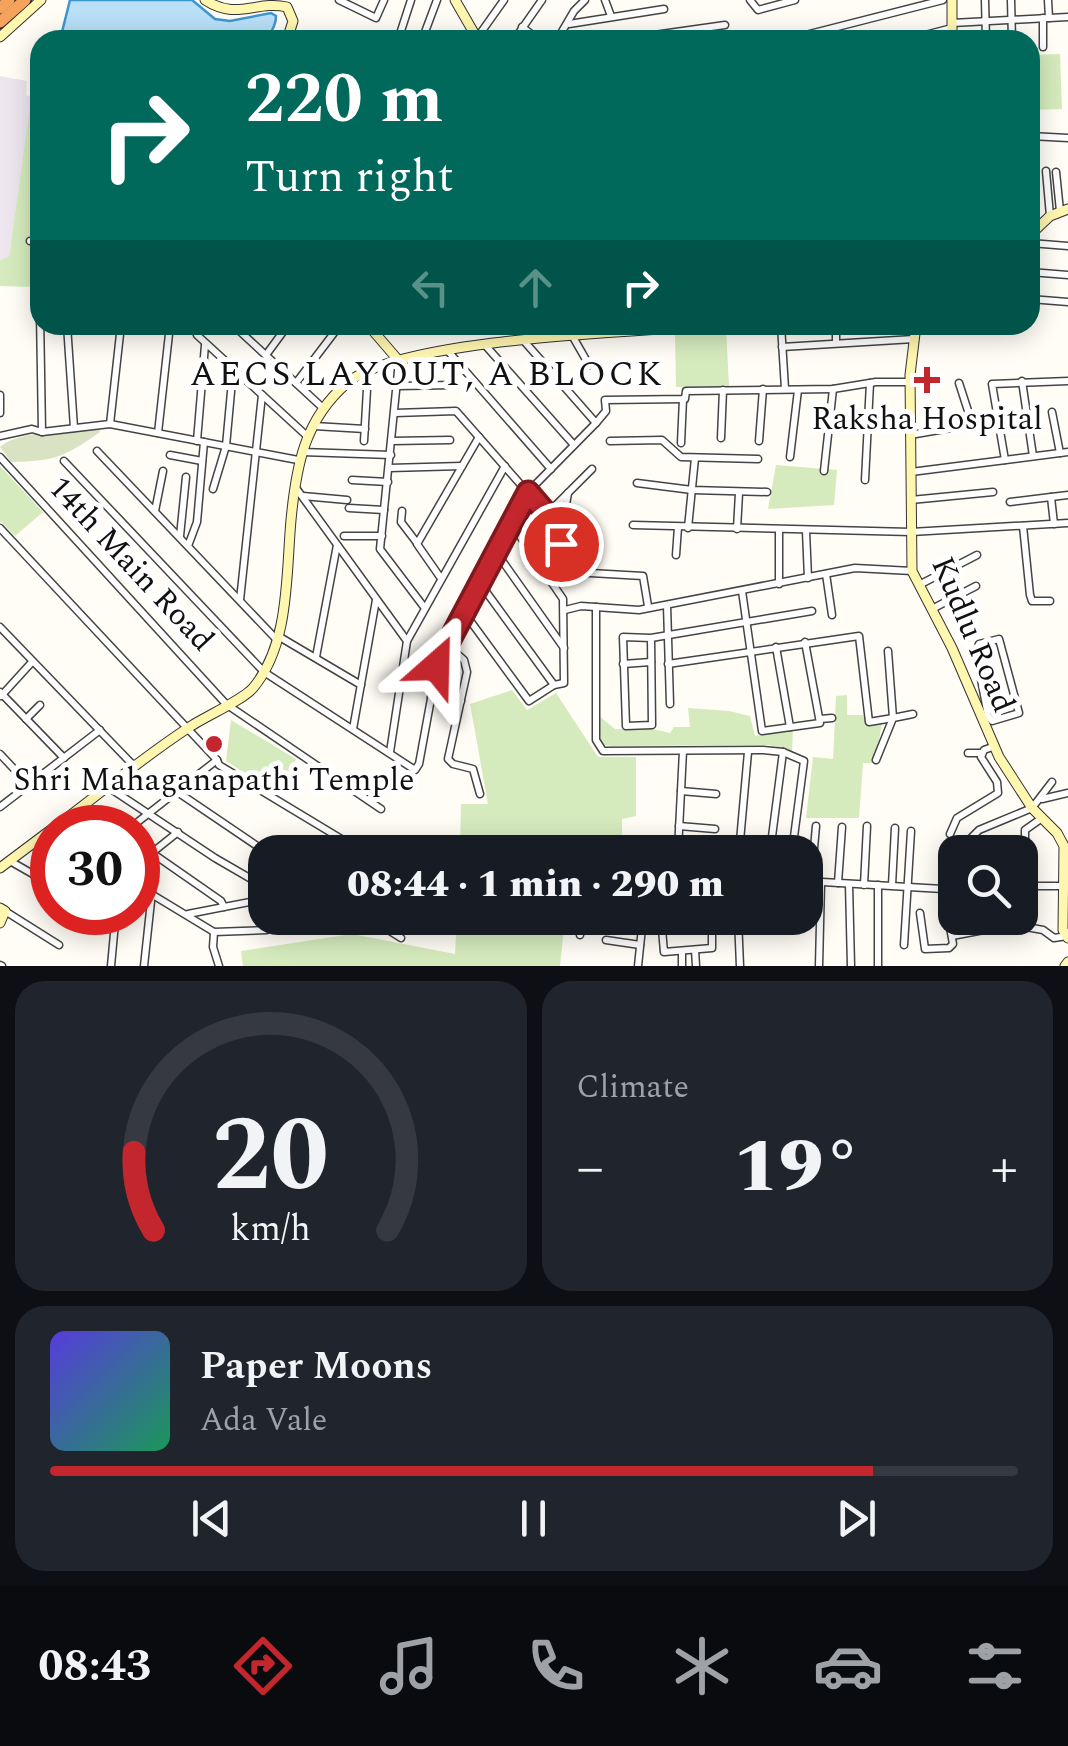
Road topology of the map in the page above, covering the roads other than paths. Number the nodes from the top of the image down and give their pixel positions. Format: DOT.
graph roads {
  1 [pos="23,0"];
  2 [pos="41,0"];
  3 [pos="205,0"];
  4 [pos="298,0"];
  5 [pos="338,0"];
  6 [pos="384,0"];
  7 [pos="411,0"];
  8 [pos="437,0"];
  9 [pos="504,0"];
  10 [pos="542,0"];
  11 [pos="585,0"];
  12 [pos="604,0"];
  13 [pos="647,0"];
  14 [pos="750,0"];
  15 [pos="796,0"];
  16 [pos="943,0"];
  17 [pos="952,0"];
  18 [pos="985,0"];
  19 [pos="1011,0"];
  20 [pos="1048,0"];
  21 [pos="461,2"];
  22 [pos="287,6"];
  23 [pos="664,9"];
  24 [pos="649,11"];
  25 [pos="610,16"];
  26 [pos="1068,17"];
  27 [pos="1046,18"];
  28 [pos="0,20"];
  29 [pos="1011,20"];
  30 [pos="985,21"];
  31 [pos="569,24"];
  32 [pos="725,24"];
  33 [pos="952,25"];
  34 [pos="522,27"];
  35 [pos="290,30"];
  36 [pos="401,30"];
  37 [pos="426,30"];
  38 [pos="473,30"];
  39 [pos="483,30"];
  40 [pos="520,30"];
  41 [pos="526,30"];
  42 [pos="564,30"];
  43 [pos="684,30"];
  44 [pos="825,30"];
  45 [pos="937,30"];
  46 [pos="952,30"];
  47 [pos="985,30"];
  48 [pos="1012,30"];
  49 [pos="0,37"];
  50 [pos="1043,48"];
  51 [pos="1040,137"];
  52 [pos="1068,138"];
  53 [pos="1051,171"];
  54 [pos="1060,212"];
  55 [pos="1040,244"];
  56 [pos="1068,246"];
  57 [pos="1040,273"];
  58 [pos="1068,275"];
  59 [pos="1040,300"];
  60 [pos="1068,302"];
  61 [pos="39,335"];
  62 [pos="68,335"];
  63 [pos="120,335"];
  64 [pos="169,335"];
  65 [pos="199,335"];
  66 [pos="246,335"];
  67 [pos="281,335"];
  68 [pos="332,335"];
  69 [pos="377,335"];
  70 [pos="582,335"];
  71 [pos="781,335"];
  72 [pos="836,335"];
  73 [pos="893,335"];
  74 [pos="914,335"];
  75 [pos="572,338"];
  76 [pos="914,338"];
  77 [pos="894,340"];
  78 [pos="524,341"];
  79 [pos="836,342"];
  80 [pos="206,344"];
  81 [pos="486,345"];
  82 [pos="782,347"];
  83 [pos="447,350"];
  84 [pos="266,355"];
  85 [pos="399,361"];
  86 [pos="588,365"];
  87 [pos="233,368"];
  88 [pos="368,371"];
  89 [pos="1022,381"];
  90 [pos="1068,381"];
  91 [pos="296,382"];
  92 [pos="910,382"];
  93 [pos="870,383"];
  94 [pos="959,383"];
  95 [pos="453,385"];
  96 [pos="398,386"];
  97 [pos="763,389"];
  98 [pos="785,389"];
  99 [pos="833,389"];
  100 [pos="724,390"];
  101 [pos="798,390"];
  102 [pos="0,395"];
  103 [pos="262,395"];
  104 [pos="683,398"];
  105 [pos="325,410"];
  106 [pos="1052,412"];
  107 [pos="0,413"];
  108 [pos="396,413"];
  109 [pos="110,424"];
  110 [pos="596,424"];
  111 [pos="314,426"];
  112 [pos="74,428"];
  113 [pos="364,428"];
  114 [pos="37,430"];
  115 [pos="158,434"];
  116 [pos="910,435"];
  117 [pos="0,436"];
  118 [pos="307,436"];
  119 [pos="479,437"];
  120 [pos="721,438"];
  121 [pos="450,440"];
  122 [pos="200,441"];
  123 [pos="364,441"];
  124 [pos="392,441"];
  125 [pos="610,441"];
  126 [pos="759,441"];
  127 [pos="680,443"];
  128 [pos="226,446"];
  129 [pos="574,446"];
  130 [pos="97,450"];
  131 [pos="257,452"];
  132 [pos="1064,452"];
  133 [pos="170,455"];
  134 [pos="299,456"];
  135 [pos="390,456"];
  136 [pos="1033,456"];
  137 [pos="0,457"];
  138 [pos="790,457"];
  139 [pos="695,458"];
  140 [pos="758,459"];
  141 [pos="1005,460"];
  142 [pos="64,461"];
  143 [pos="202,461"];
  144 [pos="462,466"];
  145 [pos="504,466"];
  146 [pos="389,468"];
  147 [pos="551,468"];
  148 [pos="592,469"];
  149 [pos="162,470"];
  150 [pos="824,471"];
  151 [pos="911,472"];
  152 [pos="186,477"];
  153 [pos="352,480"];
  154 [pos="865,480"];
  155 [pos="388,482"];
  156 [pos="638,483"];
  157 [pos="213,489"];
  158 [pos="692,490"];
  159 [pos="298,492"];
  160 [pos="528,492"];
  161 [pos="767,492"];
  162 [pos="994,492"];
  163 [pos="568,493"];
  164 [pos="739,493"];
  165 [pos="1068,494"];
  166 [pos="1051,496"];
  167 [pos="911,500"];
  168 [pos="1010,502"];
  169 [pos="384,510"];
  170 [pos="155,511"];
  171 [pos="402,511"];
  172 [pos="547,514"];
  173 [pos="511,523"];
  174 [pos="1068,523"];
  175 [pos="1054,524"];
  176 [pos="633,525"];
  177 [pos="1022,526"];
  178 [pos="0,528"];
  179 [pos="678,528"];
  180 [pos="688,528"];
  181 [pos="737,529"];
  182 [pos="778,530"];
  183 [pos="806,531"];
  184 [pos="912,532"];
  185 [pos="344,536"];
  186 [pos="382,536"];
  187 [pos="561,536"];
  188 [pos="180,537"];
  189 [pos="337,543"];
  190 [pos="417,544"];
  191 [pos="188,546"];
  192 [pos="496,552"];
  193 [pos="977,555"];
  194 [pos="676,556"];
  195 [pos="912,570"];
  196 [pos="555,571"];
  197 [pos="826,574"];
  198 [pos="441,578"];
  199 [pos="808,578"];
  200 [pos="479,582"];
  201 [pos="553,582"];
  202 [pos="779,584"];
  203 [pos="919,584"];
  204 [pos="976,586"];
  205 [pos="742,591"];
  206 [pos="376,598"];
  207 [pos="240,600"];
  208 [pos="1050,600"];
  209 [pos="667,605"];
  210 [pos="648,606"];
  211 [pos="424,607"];
  212 [pos="596,607"];
  213 [pos="932,609"];
  214 [pos="564,610"];
  215 [pos="463,611"];
  216 [pos="812,611"];
  217 [pos="832,615"];
  218 [pos="746,622"];
  219 [pos="0,626"];
  220 [pos="668,634"];
  221 [pos="278,638"];
  222 [pos="652,638"];
  223 [pos="407,641"];
  224 [pos="805,642"];
  225 [pos="446,644"];
  226 [pos="776,647"];
  227 [pos="564,648"];
  228 [pos="750,651"];
  229 [pos="888,651"];
  230 [pos="316,657"];
  231 [pos="32,662"];
  232 [pos="652,662"];
  233 [pos="623,664"];
  234 [pos="668,664"];
  235 [pos="264,672"];
  236 [pos="554,684"];
  237 [pos="361,685"];
  238 [pos="1,694"];
  239 [pos="431,696"];
  240 [pos="460,701"];
  241 [pos="226,704"];
  242 [pos="670,704"];
  243 [pos="40,705"];
  244 [pos="912,714"];
  245 [pos="26,718"];
  246 [pos="820,718"];
  247 [pos="832,718"];
  248 [pos="894,718"];
  249 [pos="986,718"];
  250 [pos="790,727"];
  251 [pos="186,729"];
  252 [pos="354,729"];
  253 [pos="100,730"];
  254 [pos="995,746"];
  255 [pos="390,752"];
  256 [pos="683,752"];
  257 [pos="748,752"];
  258 [pos="784,752"];
  259 [pos="980,753"];
  260 [pos="0,754"];
  261 [pos="968,754"];
  262 [pos="64,758"];
  263 [pos="217,760"];
  264 [pos="876,760"];
  265 [pos="135,768"];
  266 [pos="1052,782"];
  267 [pos="29,785"];
  268 [pos="108,787"];
  269 [pos="176,791"];
  270 [pos="681,791"];
  271 [pos="1068,793"];
  272 [pos="480,794"];
  273 [pos="716,794"];
  274 [pos="1041,799"];
  275 [pos="1,805"];
  276 [pos="84,805"];
  277 [pos="136,805"];
  278 [pos="158,805"];
  279 [pos="1032,808"];
  280 [pos="381,809"];
  281 [pos="1042,818"];
  282 [pos="160,821"];
  283 [pos="679,826"];
  284 [pos="816,826"];
  285 [pos="842,826"];
  286 [pos="867,826"];
  287 [pos="895,828"];
  288 [pos="715,830"];
  289 [pos="912,830"];
  290 [pos="178,832"];
  291 [pos="950,834"];
  292 [pos="335,835"];
  293 [pos="679,835"];
  294 [pos="741,835"];
  295 [pos="772,835"];
  296 [pos="794,835"];
  297 [pos="815,835"];
  298 [pos="974,835"];
  299 [pos="1025,835"];
  300 [pos="1063,836"];
  301 [pos="248,840"];
  302 [pos="30,845"];
  303 [pos="160,847"];
  304 [pos="160,859"];
  305 [pos="4,864"];
  306 [pos="30,875"];
  307 [pos="248,876"];
  308 [pos="1065,880"];
  309 [pos="823,882"];
  310 [pos="838,883"];
  311 [pos="849,884"];
  312 [pos="864,885"];
  313 [pos="878,885"];
  314 [pos="892,886"];
  315 [pos="906,886"];
  316 [pos="1038,886"];
  317 [pos="938,889"];
  318 [pos="160,897"];
  319 [pos="248,903"];
  320 [pos="224,908"];
  321 [pos="2,909"];
  322 [pos="920,913"];
  323 [pos="186,914"];
  324 [pos="0,923"];
  325 [pos="1038,929"];
  326 [pos="248,931"];
  327 [pos="214,932"];
  328 [pos="114,935"];
  329 [pos="147,935"];
  330 [pos="396,935"];
  331 [pos="641,935"];
  332 [pos="661,935"];
  333 [pos="712,935"];
  334 [pos="739,935"];
  335 [pos="820,935"];
  336 [pos="957,935"];
  337 [pos="952,936"];
  338 [pos="1068,937"];
  339 [pos="401,938"];
  340 [pos="606,940"];
  341 [pos="640,944"];
  342 [pos="59,945"];
  343 [pos="904,945"];
  344 [pos="695,950"];
  345 [pos="682,951"];
  346 [pos="111,966"];
  347 [pos="144,966"];
  348 [pos="219,966"];
  349 [pos="638,966"];
  350 [pos="682,966"];
  351 [pos="696,966"];
  352 [pos="740,966"];
  353 [pos="819,966"];
  354 [pos="851,966"];
  355 [pos="878,966"];
  1 -- 28 [label="highway"];
  2 -- 49 [label="street"];
  3 -- 22 [label="street"];
  4 -- 22 [label="street"];
  5 -- 6 [label="street"];
  7 -- 36 [label="street"];
  8 -- 37 [label="street"];
  9 -- 39 [label="street"];
  10 -- 34 [label="street"];
  11 -- 31 [label="street"];
  12 -- 25 [label="street"];
  13 -- 24 [label="street"];
  14 -- 15 [label="street"];
  16 -- 44 [label="street"];
  17 -- 33 [label="street"];
  18 -- 30 [label="street"];
  19 -- 29 [label="street"];
  20 -- 27 [label="street"];
  21 -- 38 [label="street"];
  22 -- 35 [label="street"];
  23 -- 24 [label="street"];
  24 -- 25 [label="street"];
  25 -- 31 [label="street"];
  26 -- 27 [label="street"];
  27 -- 29 [label="street"];
  27 -- 50 [label="street"];
  29 -- 30 [label="street"];
  29 -- 48 [label="street"];
  30 -- 33 [label="street"];
  30 -- 47 [label="street"];
  31 -- 42 [label="street"];
  32 -- 43 [label="street"];
  33 -- 45 [label="street"];
  33 -- 46 [label="street"];
  34 -- 40 [label="street"];
  34 -- 41 [label="street"];
  51 -- 52 [label="street"];
  53 -- 54 [label="street"];
  55 -- 56 [label="street"];
  57 -- 58 [label="street"];
  59 -- 60 [label="street"];
  61 -- 114 [label="street"];
  62 -- 112 [label="street"];
  63 -- 109 [label="street"];
  64 -- 115 [label="street"];
  65 -- 80 [label="street"];
  66 -- 84 [label="street"];
  67 -- 84 [label="street"];
  68 -- 91 [label="street"];
  69 -- 85 [label="street"];
  70 -- 75 [label="street"];
  71 -- 82 [label="street"];
  72 -- 79 [label="street"];
  73 -- 77 [label="street"];
  74 -- 76 [label="street, Kudlu Road"];
  75 -- 78 [label="street"];
  75 -- 86 [label="street"];
  76 -- 77 [label="street"];
  76 -- 92 [label="street, Kudlu Road"];
  77 -- 79 [label="street"];
  78 -- 81 [label="street"];
  78 -- 110 [label="street"];
  79 -- 82 [label="street"];
  80 -- 87 [label="street"];
  80 -- 122 [label="street"];
  81 -- 83 [label="street"];
  81 -- 129 [label="street"];
  82 -- 98 [label="street"];
  83 -- 85 [label="street"];
  83 -- 147 [label="street"];
  84 -- 91 [label="street"];
  85 -- 88 [label="street"];
  85 -- 96 [label="street"];
  87 -- 103 [label="street"];
  87 -- 128 [label="street"];
  88 -- 105 [label="street"];
  88 -- 113 [label="street"];
  89 -- 90 [label="street"];
  89 -- 136 [label="street"];
  89 -- 141 [label="street"];
  91 -- 105 [label="street"];
  92 -- 93 [label="street"];
  92 -- 116 [label="street, Kudlu Road"];
  93 -- 99 [label="street"];
  93 -- 154 [label="street"];
  94 -- 116 [label="street"];
  95 -- 96 [label="street"];
  96 -- 108 [label="street"];
  97 -- 98 [label="street"];
  97 -- 100 [label="street"];
  97 -- 126 [label="street"];
  98 -- 101 [label="street"];
  99 -- 101 [label="street"];
  99 -- 150 [label="street"];
  100 -- 104 [label="street"];
  100 -- 120 [label="street"];
  101 -- 138 [label="street"];
  102 -- 107 [label="street"];
  103 -- 118 [label="street"];
  103 -- 131 [label="street"];
  104 -- 110 [label="street"];
  104 -- 127 [label="street"];
  105 -- 111 [label="street"];
  106 -- 132 [label="street"];
  108 -- 119 [label="street"];
  108 -- 124 [label="street"];
  109 -- 112 [label="street"];
  109 -- 115 [label="street"];
  110 -- 129 [label="street"];
  111 -- 113 [label="street"];
  111 -- 118 [label="street"];
  112 -- 114 [label="street"];
  113 -- 123 [label="street"];
  114 -- 117 [label="street"];
  115 -- 122 [label="street"];
  116 -- 151 [label="street, Kudlu Road"];
  118 -- 134 [label="street"];
  119 -- 144 [label="street"];
  119 -- 145 [label="street"];
  121 -- 124 [label="street"];
  122 -- 128 [label="street"];
  122 -- 143 [label="street"];
  124 -- 135 [label="street"];
  125 -- 139 [label="street"];
  128 -- 131 [label="street"];
  128 -- 157 [label="street"];
  129 -- 147 [label="street"];
  130 -- 170 [label="street"];
  131 -- 134 [label="street"];
  131 -- 207 [label="street"];
  132 -- 136 [label="street"];
  133 -- 143 [label="street"];
  134 -- 135 [label="street"];
  134 -- 159 [label="street"];
  135 -- 146 [label="street"];
  136 -- 141 [label="street"];
  137 -- 241 [label="street, 14th Main Road"];
  139 -- 140 [label="street"];
  139 -- 158 [label="street"];
  141 -- 151 [label="street"];
  142 -- 235 [label="street"];
  143 -- 191 [label="street"];
  144 -- 146 [label="street"];
  144 -- 190 [label="street"];
  145 -- 160 [label="street"];
  145 -- 198 [label="street"];
  146 -- 155 [label="street"];
  147 -- 160 [label="street"];
  148 -- 163 [label="street"];
  149 -- 170 [label="street"];
  151 -- 167 [label="street, Kudlu Road"];
  152 -- 188 [label="street"];
  153 -- 155 [label="street"];
  155 -- 169 [label="street"];
  156 -- 158 [label="street"];
  158 -- 164 [label="street"];
  158 -- 180 [label="street"];
  159 -- 169 [label="street"];
  159 -- 189 [label="street"];
  159 -- 221 [label="street"];
  160 -- 172 [label="street"];
  160 -- 173 [label="street"];
  161 -- 164 [label="street"];
  162 -- 167 [label="street"];
  163 -- 172 [label="street"];
  163 -- 187 [label="street"];
  164 -- 181 [label="street"];
  165 -- 166 [label="street"];
  166 -- 168 [label="street"];
  166 -- 175 [label="street"];
  167 -- 184 [label="street, Kudlu Road"];
  169 -- 186 [label="street"];
  170 -- 188 [label="street"];
  171 -- 190 [label="street"];
  172 -- 187 [label="street"];
  173 -- 192 [label="street"];
  173 -- 201 [label="street"];
  174 -- 175 [label="street"];
  175 -- 177 [label="street"];
  176 -- 179 [label="street"];
  177 -- 184 [label="street"];
  177 -- 208 [label="street"];
  178 -- 251 [label="street"];
  179 -- 180 [label="street"];
  179 -- 194 [label="street"];
  180 -- 181 [label="street"];
  181 -- 182 [label="street"];
  182 -- 183 [label="street"];
  182 -- 202 [label="street"];
  183 -- 184 [label="street"];
  183 -- 199 [label="street"];
  184 -- 195 [label="street, Kudlu Road"];
  185 -- 186 [label="street"];
  186 -- 211 [label="street"];
  187 -- 196 [label="street"];
  188 -- 191 [label="street"];
  189 -- 206 [label="street"];
  189 -- 230 [label="street"];
  190 -- 198 [label="street"];
  191 -- 207 [label="street"];
  192 -- 200 [label="street"];
  192 -- 227 [label="street"];
  193 -- 203 [label="street"];
  195 -- 197 [label="street"];
  195 -- 203 [label="street, Kudlu Road"];
  196 -- 201 [label="street"];
  196 -- 210 [label="street"];
  197 -- 199 [label="street"];
  197 -- 217 [label="street"];
  198 -- 211 [label="street"];
  199 -- 202 [label="street"];
  200 -- 215 [label="street"];
  200 -- 236 [label="street"];
  201 -- 214 [label="street"];
  202 -- 205 [label="street"];
  203 -- 213 [label="street, Kudlu Road"];
  204 -- 213 [label="street"];
  205 -- 209 [label="street"];
  205 -- 218 [label="street"];
  206 -- 223 [label="street"];
  206 -- 237 [label="street"];
  207 -- 221 [label="street"];
  209 -- 210 [label="street"];
  209 -- 220 [label="street"];
  210 -- 212 [label="street"];
  211 -- 223 [label="street"];
  212 -- 214 [label="street"];
  212 -- 256 [label="street"];
  213 -- 249 [label="street, Kudlu Road"];
  214 -- 227 [label="street"];
  215 -- 225 [label="street"];
  215 -- 236 [label="street"];
  216 -- 218 [label="street"];
  218 -- 220 [label="street"];
  218 -- 228 [label="street"];
  219 -- 231 [label="street"];
  220 -- 222 [label="street"];
  220 -- 234 [label="street"];
  221 -- 230 [label="street"];
  221 -- 235 [label="street"];
  222 -- 232 [label="street"];
  222 -- 233 [label="street"];
  223 -- 255 [label="street"];
  224 -- 226 [label="street"];
  224 -- 246 [label="street"];
  224 -- 248 [label="street"];
  225 -- 239 [label="street"];
  225 -- 240 [label="street"];
  226 -- 228 [label="street"];
  226 -- 250 [label="street"];
  227 -- 236 [label="street"];
  228 -- 234 [label="street"];
  228 -- 250 [label="street"];
  229 -- 248 [label="street"];
  230 -- 237 [label="street"];
  231 -- 238 [label="street"];
  231 -- 253 [label="street"];
  232 -- 233 [label="street"];
  232 -- 233 [label="street"];
  234 -- 242 [label="street"];
  235 -- 241 [label="street"];
  235 -- 252 [label="street"];
  237 -- 252 [label="street"];
  238 -- 245 [label="street"];
  239 -- 240 [label="street"];
  239 -- 255 [label="street"];
  240 -- 272 [label="street"];
  241 -- 251 [label="street"];
  241 -- 280 [label="street, 14th Main Road"];
  243 -- 245 [label="street"];
  244 -- 248 [label="street"];
  245 -- 262 [label="street"];
  246 -- 247 [label="street"];
  246 -- 250 [label="street"];
  248 -- 264 [label="street"];
  249 -- 249 [label="street"];
  249 -- 254 [label="street, Kudlu Road"];
  251 -- 263 [label="street"];
  251 -- 265 [label="street"];
  252 -- 255 [label="street"];
  253 -- 262 [label="street"];
  253 -- 265 [label="street"];
  254 -- 259 [label="street"];
  254 -- 279 [label="street, Kudlu Road"];
  256 -- 257 [label="street"];
  256 -- 270 [label="street"];
  257 -- 258 [label="street"];
  257 -- 294 [label="street"];
  258 -- 295 [label="street"];
  258 -- 296 [label="street"];
  259 -- 261 [label="street"];
  259 -- 291 [label="street"];
  260 -- 267 [label="street"];
  262 -- 267 [label="street"];
  263 -- 269 [label="street"];
  263 -- 292 [label="street"];
  265 -- 268 [label="street"];
  266 -- 274 [label="street"];
  267 -- 275 [label="street"];
  268 -- 276 [label="street"];
  268 -- 277 [label="street"];
  269 -- 278 [label="street"];
  269 -- 301 [label="street"];
  270 -- 273 [label="street"];
  270 -- 283 [label="street"];
  271 -- 274 [label="street"];
  274 -- 279 [label="street"];
  279 -- 281 [label="street, Kudlu Road"];
  279 -- 298 [label="street"];
  281 -- 299 [label="street"];
  281 -- 300 [label="street, Kudlu Road"];
  282 -- 290 [label="street"];
  283 -- 288 [label="street"];
  283 -- 293 [label="street"];
  284 -- 297 [label="street"];
  285 -- 310 [label="street"];
  286 -- 312 [label="street"];
  287 -- 314 [label="street"];
  289 -- 315 [label="street"];
  290 -- 303 [label="street"];
  290 -- 307 [label="street"];
  300 -- 308 [label="street, Kudlu Road"];
  302 -- 305 [label="street"];
  304 -- 320 [label="street"];
  305 -- 306 [label="street"];
  308 -- 316 [label="street"];
  308 -- 338 [label="street, Kudlu Road"];
  309 -- 310 [label="street"];
  310 -- 311 [label="street"];
  311 -- 312 [label="street"];
  311 -- 354 [label="street"];
  312 -- 313 [label="street"];
  313 -- 314 [label="street"];
  313 -- 355 [label="street"];
  314 -- 315 [label="street"];
  315 -- 317 [label="street"];
  315 -- 343 [label="street"];
  318 -- 323 [label="street"];
  319 -- 320 [label="street"];
  320 -- 323 [label="street"];
  321 -- 324 [label="street"];
  321 -- 342 [label="street"];
  322 -- 337 [label="street"];
  323 -- 327 [label="street"];
  325 -- 338 [label="street"];
  326 -- 327 [label="street"];
  327 -- 348 [label="street"];
  328 -- 346 [label="street"];
  329 -- 347 [label="street"];
  330 -- 339 [label="street"];
  331 -- 341 [label="street"];
  332 -- 345 [label="street"];
  333 -- 344 [label="street"];
  334 -- 352 [label="street"];
  335 -- 353 [label="street"];
  336 -- 337 [label="street"];
  340 -- 341 [label="street"];
  341 -- 349 [label="street"];
  344 -- 345 [label="street"];
  344 -- 351 [label="street"];
  345 -- 350 [label="street"];
}
